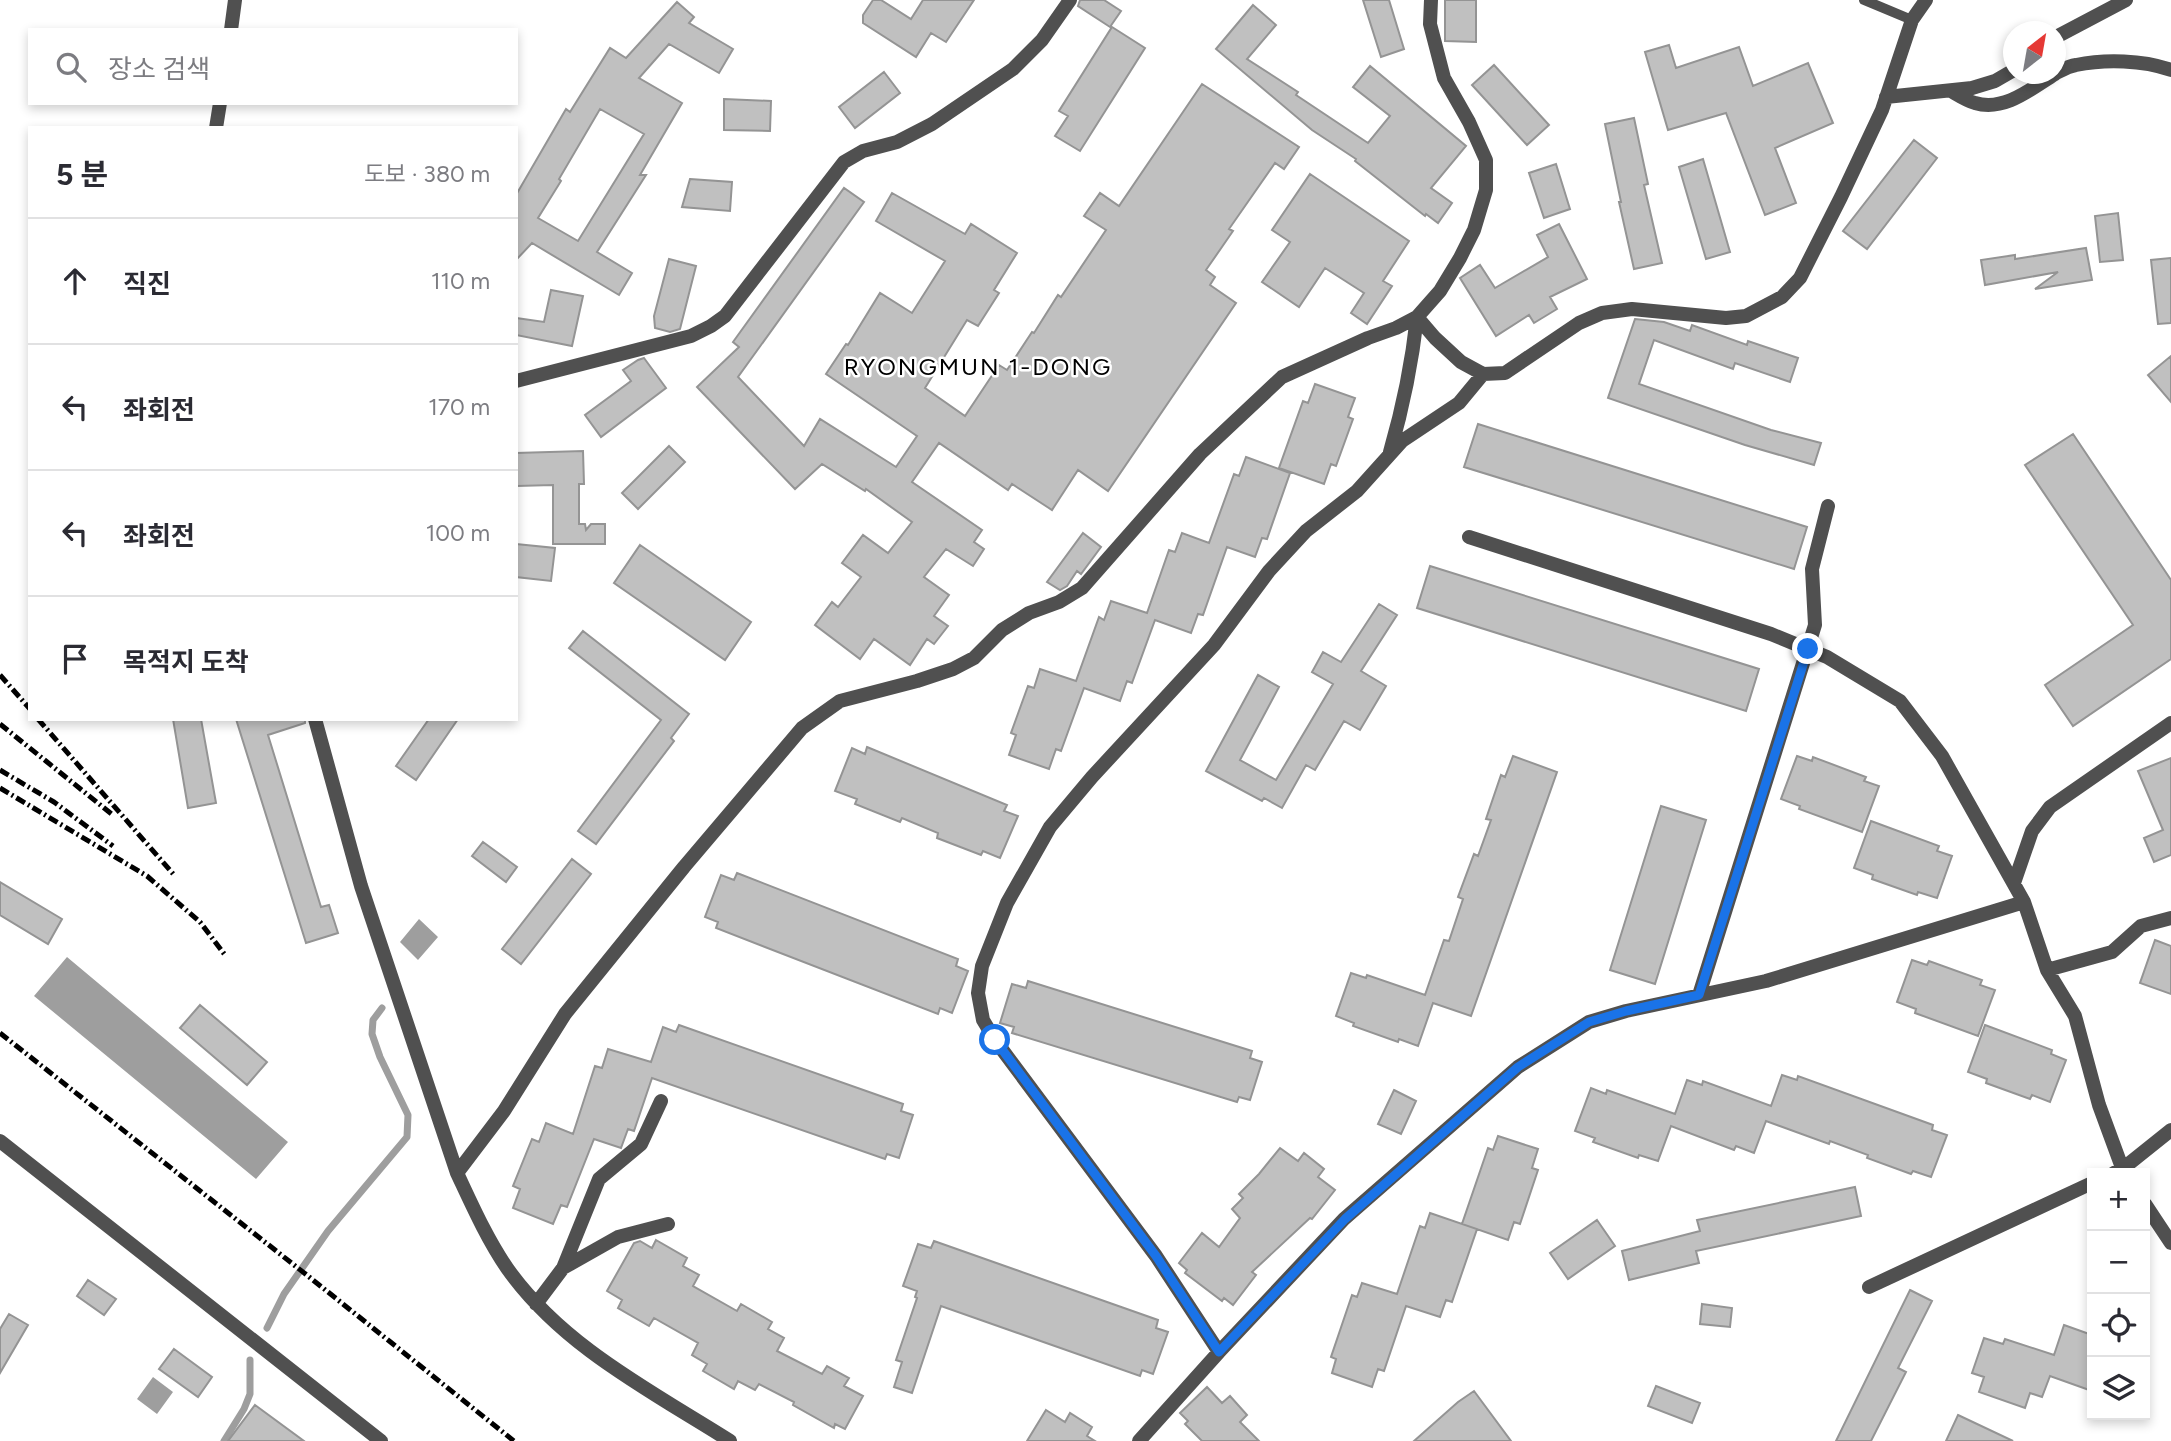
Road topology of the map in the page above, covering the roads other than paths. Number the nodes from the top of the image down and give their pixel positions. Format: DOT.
graph roads {
  1 [pos="235,0"];
  2 [pos="1070,0"];
  3 [pos="1432,0"];
  4 [pos="1864,0"];
  5 [pos="1926,0"];
  6 [pos="2126,0"];
  7 [pos="1912,20"];
  8 [pos="231,28"];
  9 [pos="2066,32"];
  10 [pos="2066,68"];
  11 [pos="2171,70"];
  12 [pos="2003,76"];
  13 [pos="2039,84"];
  14 [pos="1951,91"];
  15 [pos="1886,97"];
  16 [pos="220,105"];
  17 [pos="216,126"];
  18 [pos="1417,317"];
  19 [pos="1483,374"];
  20 [pos="518,381"];
  21 [pos="1388,457"];
  22 [pos="1828,506"];
  23 [pos="1469,537"];
  24 [pos="1808,649"];
  25 [pos="316,721"];
  26 [pos="2171,723"];
  27 [pos="2014,883"];
  28 [pos="2024,902"];
  29 [pos="2171,918"];
  30 [pos="2047,971"];
  31 [pos="1699,995"];
  32 [pos="661,1101"];
  33 [pos="2171,1130"];
  34 [pos="0,1141"];
  35 [pos="2119,1168"];
  36 [pos="2125,1168"];
  37 [pos="457,1173"];
  38 [pos="2087,1185"];
  39 [pos="2150,1212"];
  40 [pos="668,1224"];
  41 [pos="2171,1243"];
  42 [pos="563,1268"];
  43 [pos="1869,1287"];
  44 [pos="537,1304"];
  45 [pos="1219,1352"];
  46 [pos="381,1441"];
  47 [pos="730,1441"];
  48 [pos="1139,1441"];
  1 -- 8 [label="street"];
  2 -- 20 [label="street"];
  3 -- 18 [label="street"];
  4 -- 7 [label="lane"];
  5 -- 7 [label="street"];
  6 -- 9 [label="street"];
  7 -- 15 [label="street"];
  10 -- 11 [label="street"];
  12 -- 14 [label="street"];
  13 -- 14 [label="street"];
  14 -- 15 [label="street"];
  15 -- 19 [label="street"];
  16 -- 17 [label="street"];
  18 -- 19 [label="street"];
  18 -- 21 [label="street"];
  18 -- 37 [label="street"];
  19 -- 21 [label="street"];
  21 -- 45 [label="street"];
  22 -- 24 [label="street"];
  23 -- 24 [label="street"];
  24 -- 27 [label="street"];
  24 -- 31 [label="street"];
  25 -- 37 [label="street"];
  26 -- 27 [label="street"];
  27 -- 28 [label="street"];
  28 -- 30 [label="street"];
  28 -- 31 [label="street"];
  29 -- 30 [label="street"];
  30 -- 35 [label="street"];
  31 -- 45 [label="street"];
  32 -- 42 [label="street"];
  33 -- 36 [label="street"];
  34 -- 46 [label="street"];
  37 -- 44 [label="street"];
  38 -- 43 [label="street"];
  39 -- 41 [label="street"];
  40 -- 42 [label="street"];
  42 -- 44 [label="street"];
  44 -- 47 [label="street"];
  45 -- 48 [label="street"];
}
